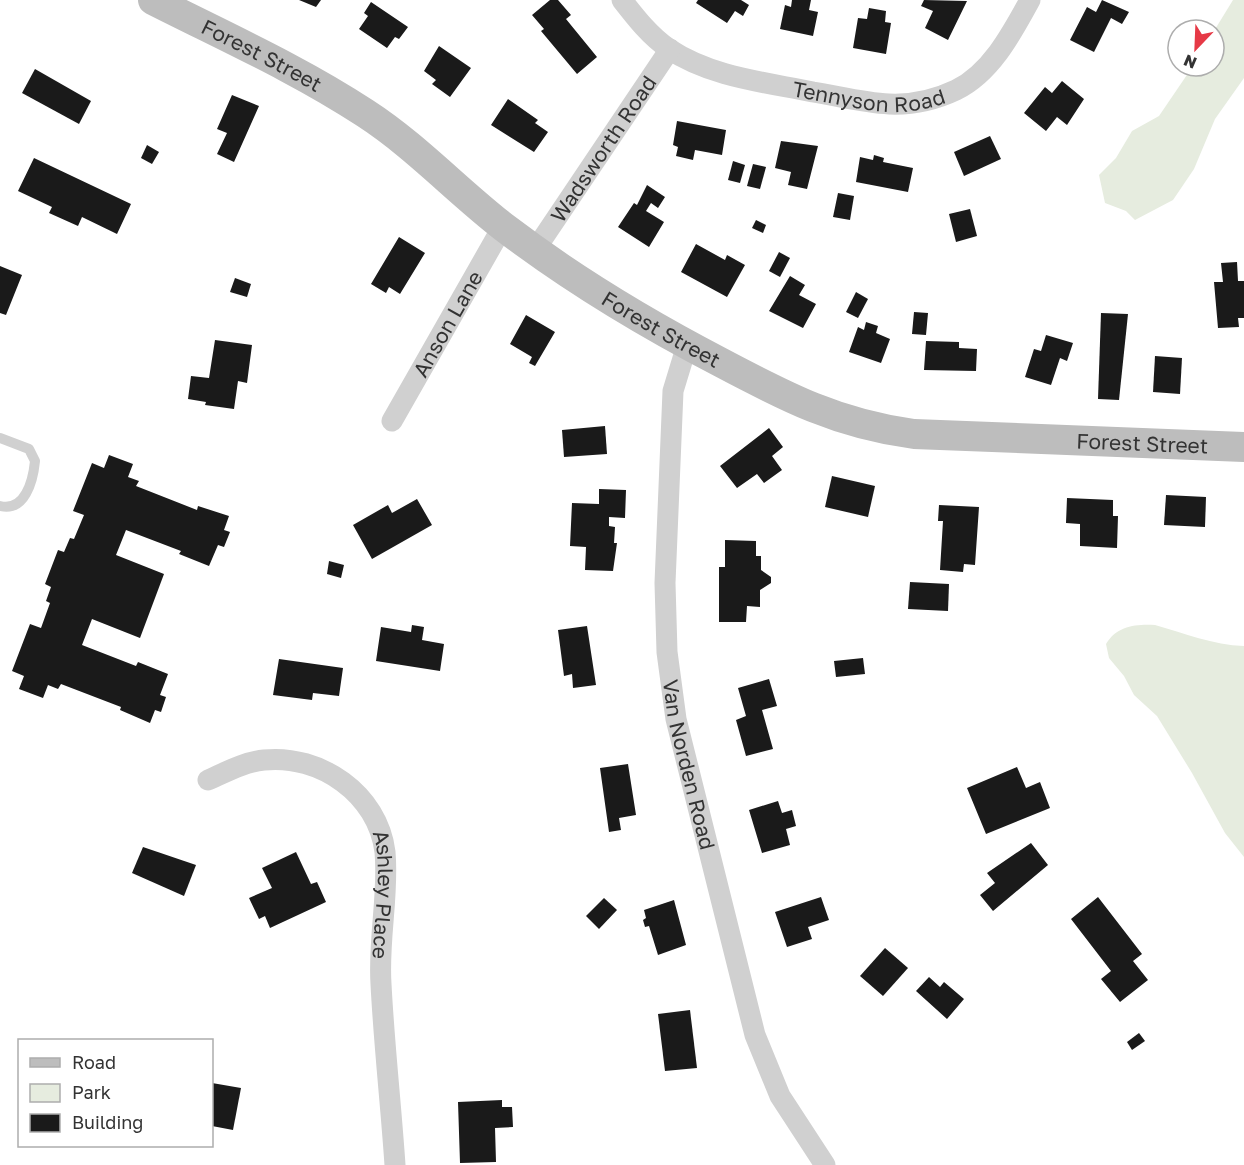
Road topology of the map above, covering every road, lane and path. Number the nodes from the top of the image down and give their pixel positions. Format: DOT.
graph roads {
  1 [pos="153,0"];
  2 [pos="622,0"];
  3 [pos="1030,0"];
  4 [pos="670,50"];
  5 [pos="503,226"];
  6 [pos="536,250"];
  7 [pos="687,345"];
  8 [pos="392,421"];
  9 [pos="0,438"];
  10 [pos="1244,447"];
  11 [pos="0,506"];
  12 [pos="208,780"];
  13 [pos="395,1165"];
  14 [pos="825,1165"];
  1 -- 5 [label="street, Forest Street"];
  2 -- 4 [label="street, Tennyson Road"];
  3 -- 4 [label="street, Tennyson Road"];
  4 -- 6 [label="street, Wadsworth Road"];
  5 -- 6 [label="street, Forest Street"];
  5 -- 8 [label="street, Anson Lane"];
  6 -- 7 [label="street, Forest Street"];
  7 -- 10 [label="street, Forest Street"];
  7 -- 14 [label="street, Van Norden Road"];
  9 -- 11 [label="lane"];
  12 -- 13 [label="street, Ashley Place"];
}
